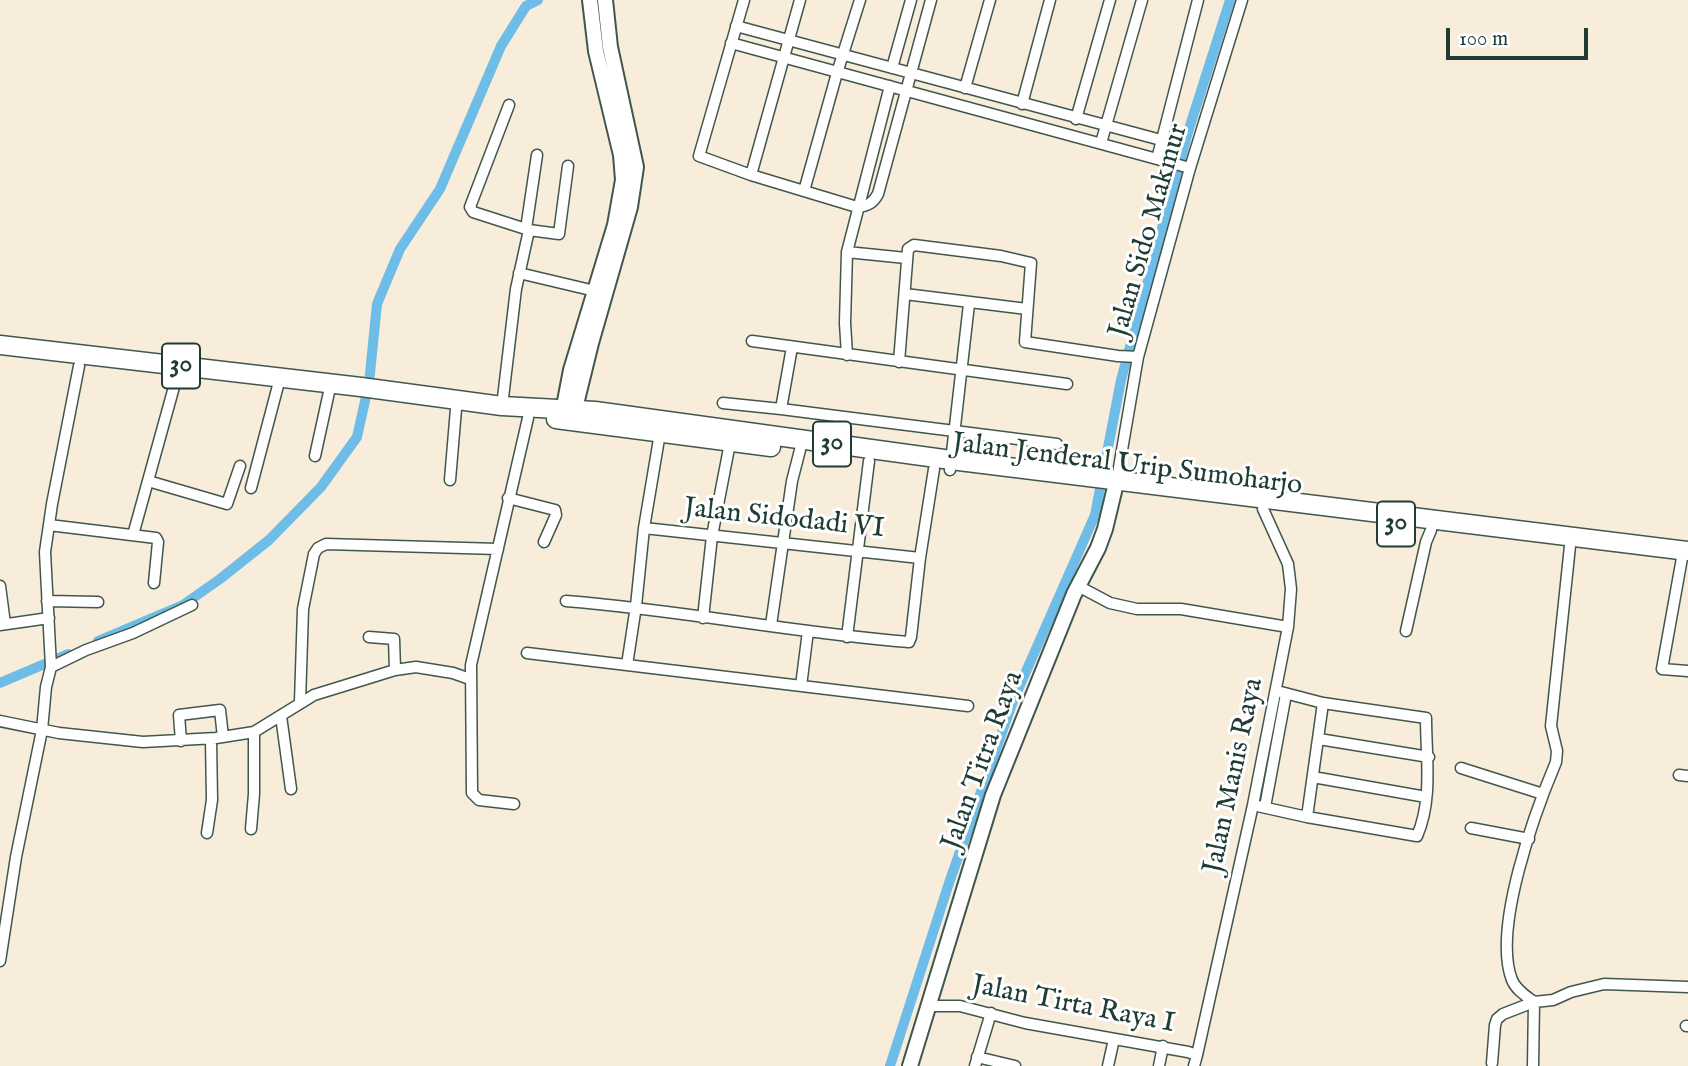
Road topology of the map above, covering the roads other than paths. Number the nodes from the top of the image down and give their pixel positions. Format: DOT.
graph roads {
  1 [pos="590,0"];
  2 [pos="605,0"];
  3 [pos="744,0"];
  4 [pos="800,0"];
  5 [pos="860,0"];
  6 [pos="911,0"];
  7 [pos="931,0"];
  8 [pos="990,0"];
  9 [pos="1050,0"];
  10 [pos="1110,0"];
  11 [pos="1142,0"];
  12 [pos="1198,0"];
  13 [pos="1242,0"];
  14 [pos="736,26"];
  15 [pos="788,41"];
  16 [pos="731,43"];
  17 [pos="844,56"];
  18 [pos="783,58"];
  19 [pos="892,68"];
  20 [pos="837,73"];
  21 [pos="910,74"];
  22 [pos="890,86"];
  23 [pos="965,88"];
  24 [pos="906,90"];
  25 [pos="616,103"];
  26 [pos="509,104"];
  27 [pos="1022,104"];
  28 [pos="1076,119"];
  29 [pos="1105,127"];
  30 [pos="1161,140"];
  31 [pos="1101,143"];
  32 [pos="537,155"];
  33 [pos="1162,160"];
  34 [pos="568,166"];
  35 [pos="1189,168"];
  36 [pos="751,175"];
  37 [pos="804,191"];
  38 [pos="857,207"];
  39 [pos="527,230"];
  40 [pos="848,252"];
  41 [pos="906,258"];
  42 [pos="519,273"];
  43 [pos="595,291"];
  44 [pos="905,294"];
  45 [pos="969,304"];
  46 [pos="1027,309"];
  47 [pos="752,341"];
  48 [pos="0,345"];
  49 [pos="792,347"];
  50 [pos="847,355"];
  51 [pos="0,356"];
  52 [pos="1128,356"];
  53 [pos="899,362"];
  54 [pos="79,366"];
  55 [pos="963,370"];
  56 [pos="177,376"];
  57 [pos="279,382"];
  58 [pos="1067,384"];
  59 [pos="329,392"];
  60 [pos="370,393"];
  61 [pos="723,403"];
  62 [pos="502,406"];
  63 [pos="456,409"];
  64 [pos="781,409"];
  65 [pos="568,415"];
  66 [pos="528,418"];
  67 [pos="953,432"];
  68 [pos="660,433"];
  69 [pos="730,443"];
  70 [pos="1057,444"];
  71 [pos="800,450"];
  72 [pos="315,456"];
  73 [pos="869,461"];
  74 [pos="240,466"];
  75 [pos="945,467"];
  76 [pos="450,480"];
  77 [pos="148,481"];
  78 [pos="1103,483"];
  79 [pos="251,488"];
  80 [pos="508,498"];
  81 [pos="1263,509"];
  82 [pos="50,526"];
  83 [pos="644,528"];
  84 [pos="1431,530"];
  85 [pos="134,535"];
  86 [pos="712,536"];
  87 [pos="544,542"];
  88 [pos="784,544"];
  89 [pos="1570,546"];
  90 [pos="498,549"];
  91 [pos="857,551"];
  92 [pos="1686,556"];
  93 [pos="920,558"];
  94 [pos="154,583"];
  95 [pos="0,586"];
  96 [pos="1077,586"];
  97 [pos="47,601"];
  98 [pos="566,601"];
  99 [pos="98,602"];
  100 [pos="192,605"];
  101 [pos="636,606"];
  102 [pos="49,618"];
  103 [pos="703,618"];
  104 [pos="2,625"];
  105 [pos="771,625"];
  106 [pos="1288,627"];
  107 [pos="808,631"];
  108 [pos="1406,631"];
  109 [pos="369,636"];
  110 [pos="847,637"];
  111 [pos="527,653"];
  112 [pos="51,665"];
  113 [pos="626,665"];
  114 [pos="396,670"];
  115 [pos="1688,671"];
  116 [pos="470,679"];
  117 [pos="801,686"];
  118 [pos="1281,692"];
  119 [pos="300,702"];
  120 [pos="1323,703"];
  121 [pos="968,706"];
  122 [pos="281,716"];
  123 [pos="0,721"];
  124 [pos="42,730"];
  125 [pos="254,732"];
  126 [pos="223,737"];
  127 [pos="211,738"];
  128 [pos="1319,738"];
  129 [pos="181,740"];
  130 [pos="1429,757"];
  131 [pos="1461,768"];
  132 [pos="1313,777"];
  133 [pos="291,789"];
  134 [pos="1543,794"];
  135 [pos="1426,797"];
  136 [pos="514,804"];
  137 [pos="1254,805"];
  138 [pos="1265,807"];
  139 [pos="1307,817"];
  140 [pos="1471,828"];
  141 [pos="251,829"];
  142 [pos="207,833"];
  143 [pos="1529,839"];
  144 [pos="0,961"];
  145 [pos="1688,987"];
  146 [pos="1534,1002"];
  147 [pos="928,1006"];
  148 [pos="991,1013"];
  149 [pos="1114,1039"];
  150 [pos="1163,1046"];
  151 [pos="1196,1061"];
  152 [pos="976,1062"];
  153 [pos="1492,1063"];
  154 [pos="910,1066"];
  155 [pos="1015,1066"];
  156 [pos="1108,1066"];
  157 [pos="1159,1066"];
  158 [pos="1533,1066"];
  1 -- 25 [label="main road"];
  2 -- 25 [label="main road"];
  3 -- 14 [label="street"];
  4 -- 15 [label="street"];
  5 -- 17 [label="street"];
  6 -- 19 [label="street"];
  7 -- 21 [label="street"];
  8 -- 23 [label="street"];
  9 -- 27 [label="street"];
  10 -- 28 [label="street"];
  11 -- 29 [label="street"];
  12 -- 30 [label="street"];
  13 -- 35 [label="street, Jalan Sido Makmur"];
  14 -- 15 [label="street"];
  14 -- 16 [label="street"];
  15 -- 17 [label="street"];
  15 -- 18 [label="street"];
  16 -- 18 [label="street"];
  16 -- 36 [label="street"];
  17 -- 19 [label="street"];
  17 -- 20 [label="street"];
  18 -- 20 [label="street"];
  18 -- 36 [label="street"];
  19 -- 21 [label="street"];
  20 -- 22 [label="street"];
  20 -- 37 [label="street"];
  21 -- 23 [label="street"];
  21 -- 24 [label="street"];
  22 -- 24 [label="street"];
  22 -- 38 [label="street"];
  23 -- 27 [label="street"];
  24 -- 31 [label="street"];
  24 -- 38 [label="street"];
  25 -- 43 [label="main road"];
  25 -- 65 [label="main road"];
  26 -- 39 [label="street"];
  27 -- 28 [label="street"];
  28 -- 29 [label="street"];
  29 -- 30 [label="street"];
  29 -- 31 [label="street"];
  30 -- 33 [label="street"];
  31 -- 33 [label="street"];
  32 -- 39 [label="street"];
  33 -- 35 [label="street"];
  34 -- 39 [label="street"];
  35 -- 52 [label="street, Jalan Sido Makmur"];
  36 -- 37 [label="street"];
  37 -- 38 [label="street"];
  38 -- 40 [label="street"];
  39 -- 42 [label="street"];
  40 -- 41 [label="street"];
  40 -- 50 [label="street"];
  41 -- 44 [label="street"];
  41 -- 46 [label="street"];
  42 -- 43 [label="street"];
  42 -- 62 [label="street"];
  43 -- 65 [label="main road"];
  44 -- 45 [label="street"];
  44 -- 53 [label="street"];
  45 -- 46 [label="street"];
  45 -- 55 [label="street"];
  46 -- 52 [label="street"];
  47 -- 49 [label="street"];
  48 -- 57 [label="highway, 30"];
  49 -- 50 [label="street"];
  49 -- 64 [label="street"];
  50 -- 53 [label="street"];
  51 -- 54 [label="highway, 30"];
  52 -- 78 [label="street, Jalan Sido Makmur"];
  53 -- 55 [label="street"];
  54 -- 56 [label="highway, 30"];
  54 -- 82 [label="street"];
  55 -- 58 [label="street"];
  55 -- 67 [label="street"];
  56 -- 57 [label="highway, 30"];
  56 -- 77 [label="street"];
  57 -- 59 [label="highway, 30"];
  57 -- 60 [label="highway, 30"];
  57 -- 79 [label="street"];
  59 -- 60 [label="highway, 30"];
  59 -- 72 [label="street"];
  60 -- 62 [label="highway, 30"];
  60 -- 63 [label="highway, 30"];
  61 -- 64 [label="street"];
  62 -- 65 [label="highway, 30"];
  63 -- 66 [label="highway, 30"];
  63 -- 76 [label="street"];
  64 -- 67 [label="street"];
  65 -- 66 [label="highway, 30"];
  65 -- 68 [label="highway, Jalan Jenderal Urip Sumoharjo / 30"];
  65 -- 75 [label="highway, Jalan Jenderal Urip Sumoharjo / 30"];
  66 -- 80 [label="street"];
  67 -- 70 [label="street"];
  67 -- 75 [label="street"];
  68 -- 69 [label="highway, Jalan Jenderal Urip Sumoharjo / 30"];
  68 -- 83 [label="street"];
  69 -- 71 [label="highway, Jalan Jenderal Urip Sumoharjo / 30"];
  69 -- 86 [label="street"];
  71 -- 73 [label="highway, Jalan Jenderal Urip Sumoharjo / 30"];
  71 -- 88 [label="street"];
  73 -- 75 [label="highway, Jalan Jenderal Urip Sumoharjo / 30"];
  73 -- 91 [label="street"];
  74 -- 77 [label="street"];
  75 -- 78 [label="highway, Jalan Jenderal Urip Sumoharjo / 30"];
  75 -- 93 [label="street"];
  77 -- 85 [label="street"];
  78 -- 81 [label="highway, Jalan Jenderal Urip Sumoharjo / 30"];
  78 -- 92 [label="highway, Jalan Jenderal Urip Sumoharjo / 30"];
  78 -- 96 [label="main road, Jalan Titra Raya"];
  80 -- 87 [label="street"];
  80 -- 90 [label="street"];
  81 -- 84 [label="highway, Jalan Jenderal Urip Sumoharjo / 30"];
  81 -- 106 [label="street, Jalan Manis Raya"];
  82 -- 85 [label="street"];
  82 -- 97 [label="street"];
  83 -- 86 [label="street, Jalan Sidodadi VI"];
  83 -- 101 [label="street"];
  84 -- 89 [label="highway, Jalan Jenderal Urip Sumoharjo / 30"];
  84 -- 108 [label="street"];
  85 -- 94 [label="street"];
  86 -- 88 [label="street, Jalan Sidodadi VI"];
  86 -- 103 [label="street"];
  88 -- 91 [label="street, Jalan Sidodadi VI"];
  88 -- 105 [label="street"];
  89 -- 92 [label="highway, Jalan Jenderal Urip Sumoharjo / 30"];
  89 -- 134 [label="street"];
  90 -- 116 [label="street"];
  90 -- 119 [label="street"];
  91 -- 93 [label="street, Jalan Sidodadi VI"];
  91 -- 110 [label="street"];
  92 -- 115 [label="street"];
  93 -- 110 [label="street"];
  95 -- 104 [label="street"];
  96 -- 106 [label="street"];
  96 -- 147 [label="main road, Jalan Titra Raya"];
  97 -- 99 [label="street"];
  97 -- 102 [label="street"];
  98 -- 101 [label="street"];
  100 -- 112 [label="street"];
  101 -- 103 [label="street"];
  101 -- 113 [label="street"];
  102 -- 104 [label="street"];
  102 -- 112 [label="street"];
  103 -- 105 [label="street"];
  105 -- 107 [label="street"];
  106 -- 118 [label="street, Jalan Manis Raya"];
  107 -- 110 [label="street"];
  107 -- 117 [label="street"];
  109 -- 114 [label="street"];
  111 -- 113 [label="street"];
  112 -- 124 [label="street"];
  113 -- 117 [label="street"];
  114 -- 116 [label="street"];
  114 -- 119 [label="street"];
  116 -- 136 [label="street"];
  117 -- 121 [label="street"];
  118 -- 120 [label="street"];
  118 -- 137 [label="street, Jalan Manis Raya"];
  118 -- 138 [label="street"];
  119 -- 122 [label="street"];
  120 -- 128 [label="street"];
  120 -- 130 [label="street"];
  122 -- 125 [label="street"];
  122 -- 133 [label="street"];
  123 -- 124 [label="street"];
  124 -- 129 [label="street"];
  124 -- 144 [label="street"];
  125 -- 126 [label="street"];
  125 -- 141 [label="street"];
  126 -- 127 [label="street"];
  126 -- 129 [label="street"];
  127 -- 129 [label="street"];
  127 -- 142 [label="street"];
  128 -- 130 [label="street"];
  128 -- 132 [label="street"];
  130 -- 135 [label="street"];
  131 -- 134 [label="street"];
  132 -- 135 [label="street"];
  132 -- 139 [label="street"];
  134 -- 143 [label="street"];
  135 -- 139 [label="street"];
  137 -- 138 [label="street"];
  137 -- 151 [label="street, Jalan Manis Raya"];
  138 -- 139 [label="street"];
  140 -- 143 [label="street"];
  143 -- 146 [label="street"];
  145 -- 146 [label="street"];
  146 -- 153 [label="street"];
  146 -- 158 [label="street"];
  147 -- 148 [label="street, Jalan Tirta Raya I"];
  147 -- 154 [label="main road, Jalan Titra Raya"];
  148 -- 149 [label="street, Jalan Tirta Raya I"];
  148 -- 152 [label="street"];
  149 -- 150 [label="street, Jalan Tirta Raya I"];
  149 -- 156 [label="street"];
  150 -- 151 [label="street, Jalan Tirta Raya I"];
  150 -- 157 [label="street"];
  152 -- 155 [label="street"];
}
